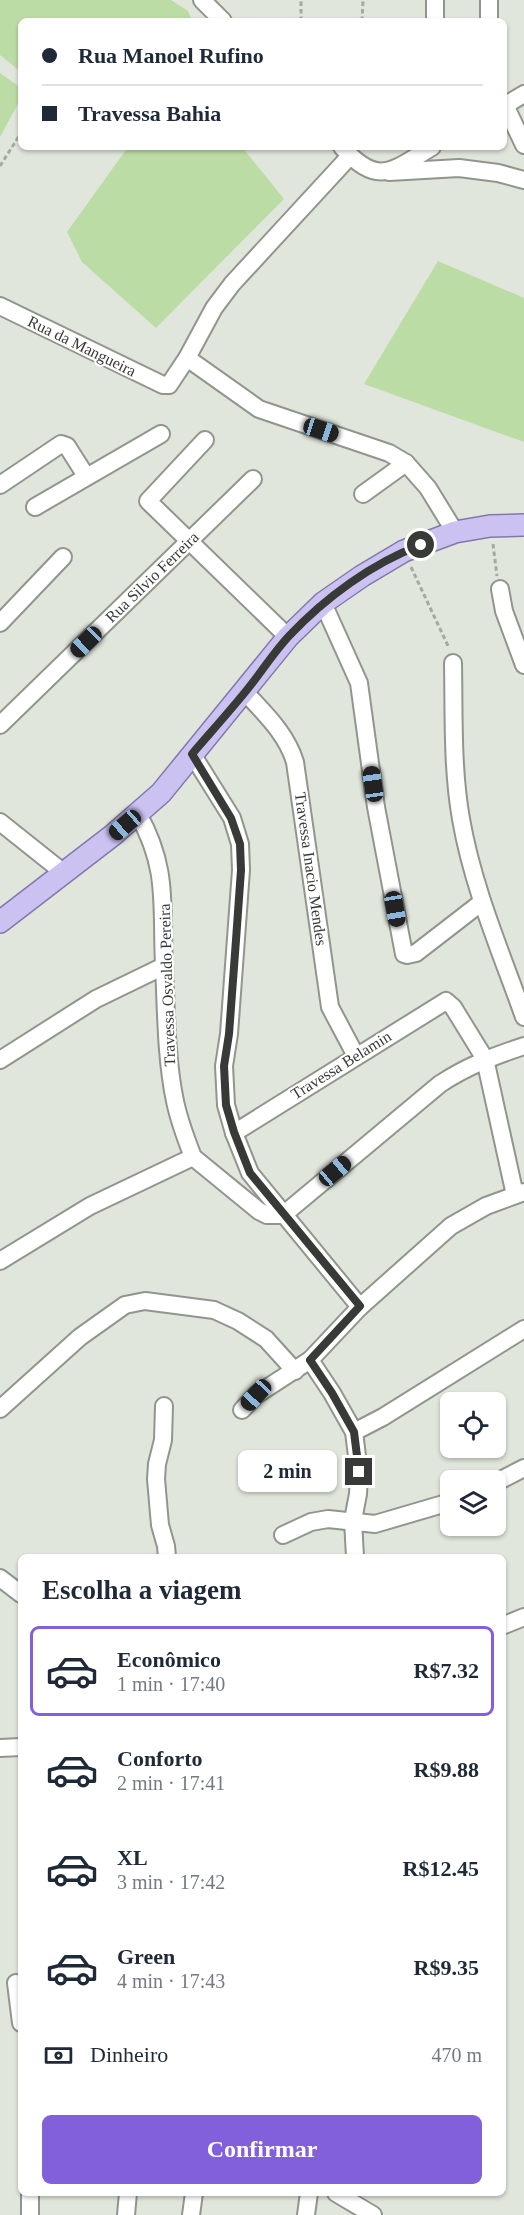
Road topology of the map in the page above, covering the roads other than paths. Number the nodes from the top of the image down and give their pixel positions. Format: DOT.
graph roads {
  1 [pos="202,0"];
  2 [pos="435,0"];
  3 [pos="489,0"];
  4 [pos="220,18"];
  5 [pos="435,18"];
  6 [pos="489,18"];
  7 [pos="524,94"];
  8 [pos="507,103"];
  9 [pos="507,111"];
  10 [pos="524,145"];
  11 [pos="427,150"];
  12 [pos="346,151"];
  13 [pos="389,172"];
  14 [pos="524,180"];
  15 [pos="0,306"];
  16 [pos="187,358"];
  17 [pos="161,434"];
  18 [pos="205,440"];
  19 [pos="406,463"];
  20 [pos="86,476"];
  21 [pos="3,478"];
  22 [pos="253,479"];
  23 [pos="363,494"];
  24 [pos="35,507"];
  25 [pos="524,525"];
  26 [pos="455,532"];
  27 [pos="189,542"];
  28 [pos="63,557"];
  29 [pos="500,589"];
  30 [pos="323,603"];
  31 [pos="0,623"];
  32 [pos="288,637"];
  33 [pos="453,663"];
  34 [pos="524,665"];
  35 [pos="245,692"];
  36 [pos="0,725"];
  37 [pos="192,754"];
  38 [pos="138,814"];
  39 [pos="0,822"];
  40 [pos="64,873"];
  41 [pos="482,902"];
  42 [pos="0,922"];
  43 [pos="164,966"];
  44 [pos="524,1017"];
  45 [pos="524,1047"];
  46 [pos="356,1056"];
  47 [pos="485,1059"];
  48 [pos="0,1060"];
  49 [pos="234,1132"];
  50 [pos="194,1158"];
  51 [pos="519,1194"];
  52 [pos="283,1215"];
  53 [pos="0,1261"];
  54 [pos="360,1306"];
  55 [pos="524,1329"];
  56 [pos="310,1360"];
  57 [pos="295,1371"];
  58 [pos="164,1406"];
  59 [pos="0,1409"];
  60 [pos="242,1410"];
  61 [pos="354,1432"];
  62 [pos="524,1468"];
  63 [pos="506,1477"];
  64 [pos="440,1505"];
  65 [pos="353,1520"];
  66 [pos="283,1535"];
  67 [pos="167,1554"];
  68 [pos="355,1554"];
  69 [pos="0,1578"];
  70 [pos="18,1592"];
  71 [pos="524,1617"];
  72 [pos="506,1624"];
  73 [pos="18,1747"];
  74 [pos="0,1748"];
  75 [pos="12,1981"];
  76 [pos="18,2009"];
  77 [pos="30,2196"];
  78 [pos="128,2196"];
  79 [pos="194,2196"];
  80 [pos="309,2196"];
  81 [pos="343,2196"];
  82 [pos="345,2196"];
  83 [pos="30,2215"];
  84 [pos="126,2215"];
  85 [pos="191,2215"];
  86 [pos="306,2215"];
  87 [pos="349,2215"];
  88 [pos="373,2215"];
  1 -- 4 [label="street"];
  2 -- 5 [label="street"];
  3 -- 6 [label="street"];
  7 -- 8 [label="street"];
  9 -- 10 [label="street"];
  11 -- 13 [label="street"];
  12 -- 13 [label="street"];
  12 -- 16 [label="street"];
  13 -- 14 [label="street"];
  15 -- 16 [label="street, Rua da Mangueira"];
  16 -- 19 [label="street"];
  17 -- 20 [label="street"];
  18 -- 27 [label="street"];
  19 -- 23 [label="street"];
  19 -- 26 [label="street"];
  20 -- 21 [label="street"];
  20 -- 24 [label="street"];
  22 -- 27 [label="street, Rua Silvio Ferreira"];
  25 -- 26 [label="main road"];
  26 -- 30 [label="main road"];
  27 -- 32 [label="street"];
  27 -- 36 [label="street, Rua Silvio Ferreira"];
  28 -- 31 [label="street"];
  29 -- 34 [label="street"];
  30 -- 32 [label="main road"];
  30 -- 41 [label="street"];
  32 -- 35 [label="main road"];
  33 -- 41 [label="street"];
  35 -- 37 [label="main road"];
  35 -- 46 [label="street, Travessa Inacio Mendes"];
  37 -- 38 [label="main road"];
  37 -- 49 [label="street"];
  38 -- 40 [label="main road"];
  38 -- 43 [label="street, Travessa Osvaldo Pereira"];
  39 -- 40 [label="street"];
  40 -- 42 [label="main road"];
  41 -- 44 [label="street"];
  43 -- 48 [label="street"];
  43 -- 50 [label="street, Travessa Osvaldo Pereira"];
  45 -- 47 [label="street"];
  46 -- 47 [label="street, Travessa Belamin"];
  46 -- 49 [label="street, Travessa Belamin"];
  47 -- 51 [label="street"];
  47 -- 52 [label="street"];
  49 -- 52 [label="street"];
  50 -- 52 [label="street"];
  50 -- 53 [label="street"];
  51 -- 54 [label="street"];
  52 -- 54 [label="street"];
  54 -- 56 [label="street"];
  55 -- 61 [label="street"];
  56 -- 57 [label="street"];
  56 -- 61 [label="street"];
  57 -- 59 [label="street"];
  57 -- 60 [label="street"];
  58 -- 67 [label="street"];
  61 -- 65 [label="street"];
  62 -- 63 [label="street"];
  64 -- 65 [label="street"];
  65 -- 66 [label="street"];
  65 -- 68 [label="street"];
  69 -- 70 [label="street"];
  71 -- 72 [label="street"];
  73 -- 74 [label="street"];
  75 -- 76 [label="street"];
  77 -- 83 [label="street"];
  78 -- 84 [label="street"];
  79 -- 85 [label="street"];
  80 -- 86 [label="street"];
  81 -- 87 [label="street"];
  82 -- 88 [label="street"];
}
